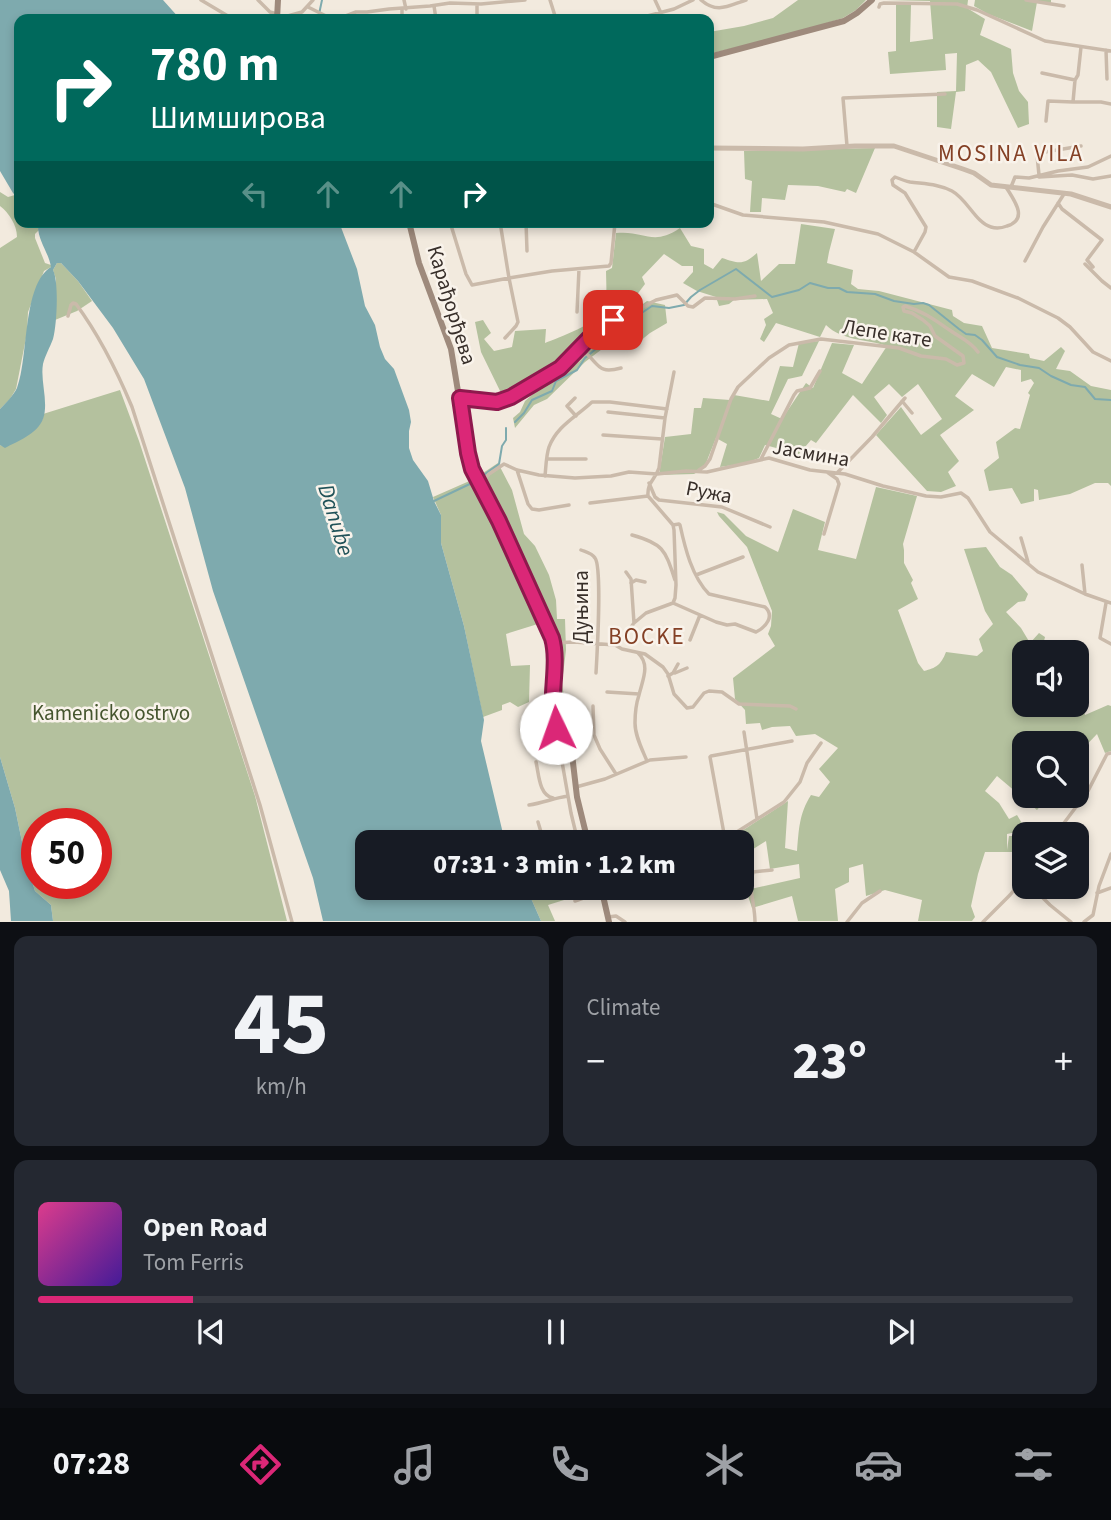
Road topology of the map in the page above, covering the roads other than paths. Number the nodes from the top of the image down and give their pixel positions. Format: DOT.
graph roads {
  1 [pos="201,0"];
  2 [pos="258,0"];
  3 [pos="313,0"];
  4 [pos="404,0"];
  5 [pos="525,0"];
  6 [pos="655,0"];
  7 [pos="693,0"];
  8 [pos="701,0"];
  9 [pos="746,0"];
  10 [pos="872,0"];
  11 [pos="1026,0"];
  12 [pos="969,1"];
  13 [pos="477,4"];
  14 [pos="434,6"];
  15 [pos="966,6"];
  16 [pos="1064,6"];
  17 [pos="308,7"];
  18 [pos="879,7"];
  19 [pos="404,9"];
  20 [pos="661,13"];
  21 [pos="225,14"];
  22 [pos="273,14"];
  23 [pos="294,14"];
  24 [pos="320,14"];
  25 [pos="349,14"];
  26 [pos="403,14"];
  27 [pos="435,14"];
  28 [pos="477,14"];
  29 [pos="657,14"];
  30 [pos="1082,47"];
  31 [pos="1109,51"];
  32 [pos="714,56"];
  33 [pos="1042,73"];
  34 [pos="1107,79"];
  35 [pos="1075,80"];
  36 [pos="945,94"];
  37 [pos="1073,102"];
  38 [pos="1111,104"];
  39 [pos="1046,121"];
  40 [pos="848,146"];
  41 [pos="1082,146"];
  42 [pos="714,148"];
  43 [pos="1111,156"];
  44 [pos="1038,176"];
  45 [pos="1111,176"];
  46 [pos="1010,186"];
  47 [pos="1065,193"];
  48 [pos="1058,203"];
  49 [pos="714,205"];
  50 [pos="1111,207"];
  51 [pos="410,228"];
  52 [pos="452,228"];
  53 [pos="501,228"];
  54 [pos="526,228"];
  55 [pos="614,228"];
  56 [pos="527,251"];
  57 [pos="914,252"];
  58 [pos="1025,261"];
  59 [pos="1085,264"];
  60 [pos="1093,267"];
  61 [pos="579,269"];
  62 [pos="509,278"];
  63 [pos="1111,288"];
  64 [pos="755,296"];
  65 [pos="577,312"];
  66 [pos="68,316"];
  67 [pos="505,338"];
  68 [pos="978,352"];
  69 [pos="573,355"];
  70 [pos="1111,361"];
  71 [pos="621,368"];
  72 [pos="820,371"];
  73 [pos="674,372"];
  74 [pos="460,398"];
  75 [pos="575,398"];
  76 [pos="667,409"];
  77 [pos="608,412"];
  78 [pos="912,413"];
  79 [pos="576,416"];
  80 [pos="665,418"];
  81 [pos="603,435"];
  82 [pos="662,439"];
  83 [pos="547,458"];
  84 [pos="586,459"];
  85 [pos="761,459"];
  86 [pos="517,470"];
  87 [pos="697,472"];
  88 [pos="827,472"];
  89 [pos="838,472"];
  90 [pos="657,474"];
  91 [pos="545,476"];
  92 [pos="478,480"];
  93 [pos="649,483"];
  94 [pos="648,496"];
  95 [pos="590,503"];
  96 [pos="569,505"];
  97 [pos="673,525"];
  98 [pos="770,527"];
  99 [pos="824,534"];
  100 [pos="632,535"];
  101 [pos="1021,537"];
  102 [pos="581,550"];
  103 [pos="743,557"];
  104 [pos="1028,564"];
  105 [pos="1082,565"];
  106 [pos="626,572"];
  107 [pos="696,575"];
  108 [pos="645,582"];
  109 [pos="631,583"];
  110 [pos="677,585"];
  111 [pos="1085,594"];
  112 [pos="673,603"];
  113 [pos="1109,603"];
  114 [pos="700,615"];
  115 [pos="634,623"];
  116 [pos="690,640"];
  117 [pos="553,643"];
  118 [pos="597,644"];
  119 [pos="1111,644"];
  120 [pos="615,645"];
  121 [pos="636,652"];
  122 [pos="678,664"];
  123 [pos="687,668"];
  124 [pos="596,673"];
  125 [pos="671,675"];
  126 [pos="607,692"];
  127 [pos="639,694"];
  128 [pos="593,706"];
  129 [pos="796,709"];
  130 [pos="744,732"];
  131 [pos="559,733"];
  132 [pos="792,741"];
  133 [pos="821,743"];
  134 [pos="746,749"];
  135 [pos="1111,753"];
  136 [pos="686,757"];
  137 [pos="647,761"];
  138 [pos="536,762"];
  139 [pos="616,774"];
  140 [pos="576,787"];
  141 [pos="568,796"];
  142 [pos="553,798"];
  143 [pos="530,805"];
  144 [pos="757,820"];
  145 [pos="538,822"];
  146 [pos="1065,822"];
  147 [pos="540,830"];
  148 [pos="575,830"];
  149 [pos="585,830"];
  150 [pos="721,830"];
  151 [pos="741,830"];
  152 [pos="1111,854"];
  153 [pos="772,870"];
  154 [pos="1111,888"];
  155 [pos="880,891"];
  156 [pos="1097,892"];
  157 [pos="1012,893"];
  158 [pos="1044,899"];
  159 [pos="578,900"];
  160 [pos="604,900"];
  161 [pos="575,901"];
  162 [pos="608,919"];
  163 [pos="292,922"];
  164 [pos="625,922"];
  165 [pos="755,922"];
  166 [pos="847,922"];
  167 [pos="983,922"];
  168 [pos="1072,922"];
  169 [pos="1084,922"];
  1 -- 21 [label="street"];
  2 -- 22 [label="street"];
  3 -- 17 [label="street"];
  4 -- 19 [label="street"];
  5 -- 13 [label="street"];
  6 -- 20 [label="street"];
  7 -- 20 [label="street"];
  8 -- 9 [label="street"];
  10 -- 32 [label="main road"];
  11 -- 16 [label="street"];
  12 -- 15 [label="street"];
  13 -- 14 [label="street"];
  13 -- 28 [label="street"];
  14 -- 19 [label="street"];
  14 -- 27 [label="street"];
  15 -- 18 [label="street"];
  15 -- 30 [label="street"];
  17 -- 23 [label="street"];
  17 -- 24 [label="street"];
  19 -- 25 [label="street"];
  19 -- 26 [label="street"];
  20 -- 29 [label="street"];
  30 -- 31 [label="street"];
  30 -- 35 [label="street"];
  31 -- 34 [label="street"];
  33 -- 35 [label="street"];
  35 -- 37 [label="street"];
  36 -- 40 [label="street"];
  37 -- 38 [label="street"];
  37 -- 39 [label="street"];
  40 -- 42 [label="street"];
  40 -- 46 [label="street"];
  41 -- 44 [label="street"];
  43 -- 44 [label="street"];
  44 -- 45 [label="street"];
  44 -- 46 [label="street"];
  46 -- 47 [label="street"];
  46 -- 57 [label="street"];
  47 -- 48 [label="street"];
  47 -- 50 [label="street"];
  48 -- 58 [label="street"];
  48 -- 60 [label="street"];
  49 -- 57 [label="street"];
  51 -- 74 [label="main road, Карађорђева"];
  52 -- 62 [label="street"];
  53 -- 62 [label="street"];
  54 -- 56 [label="street"];
  55 -- 61 [label="street"];
  57 -- 70 [label="street"];
  59 -- 63 [label="street"];
  61 -- 62 [label="street"];
  61 -- 65 [label="street"];
  62 -- 67 [label="street"];
  64 -- 69 [label="street"];
  66 -- 163 [label="street"];
  68 -- 87 [label="street, Лепе кате"];
  69 -- 71 [label="street"];
  69 -- 74 [label="street"];
  72 -- 85 [label="street"];
  73 -- 76 [label="street"];
  74 -- 92 [label="main road, Карађорђева"];
  75 -- 79 [label="street"];
  76 -- 79 [label="street"];
  76 -- 80 [label="street"];
  77 -- 80 [label="street"];
  78 -- 89 [label="street"];
  79 -- 83 [label="street"];
  80 -- 82 [label="street"];
  81 -- 82 [label="street"];
  82 -- 90 [label="street"];
  83 -- 84 [label="street"];
  83 -- 91 [label="street"];
  85 -- 87 [label="street, Јасмина"];
  85 -- 88 [label="street, Јасмина"];
  86 -- 91 [label="street, Јасмина"];
  86 -- 92 [label="street, Јасмина"];
  86 -- 96 [label="street"];
  87 -- 90 [label="street, Јасмина"];
  88 -- 89 [label="street, Јасмина"];
  88 -- 99 [label="street"];
  89 -- 104 [label="street, Јасмина"];
  90 -- 91 [label="street, Јасмина"];
  90 -- 93 [label="street"];
  92 -- 117 [label="main road, Карађорђева"];
  93 -- 94 [label="street"];
  93 -- 98 [label="street, Ружа"];
  94 -- 95 [label="street"];
  94 -- 97 [label="street"];
  97 -- 107 [label="street"];
  97 -- 110 [label="street"];
  100 -- 110 [label="street"];
  101 -- 104 [label="street"];
  102 -- 118 [label="street, Дуњина"];
  103 -- 107 [label="street"];
  104 -- 111 [label="street, Јасмина"];
  105 -- 111 [label="street"];
  106 -- 109 [label="street"];
  107 -- 114 [label="street"];
  108 -- 109 [label="street"];
  109 -- 115 [label="street"];
  110 -- 112 [label="street"];
  111 -- 113 [label="street, Јасмина"];
  112 -- 114 [label="street"];
  112 -- 115 [label="street"];
  113 -- 119 [label="street"];
  114 -- 116 [label="street"];
  115 -- 120 [label="street"];
  117 -- 118 [label="street"];
  117 -- 131 [label="main road"];
  118 -- 120 [label="street"];
  118 -- 124 [label="street, Дуњина"];
  120 -- 121 [label="street"];
  121 -- 125 [label="street"];
  121 -- 127 [label="street"];
  122 -- 125 [label="street"];
  123 -- 125 [label="street"];
  125 -- 129 [label="street"];
  126 -- 127 [label="street"];
  127 -- 137 [label="street"];
  128 -- 139 [label="street"];
  130 -- 134 [label="street"];
  131 -- 140 [label="main road"];
  131 -- 141 [label="street"];
  132 -- 134 [label="street"];
  133 -- 144 [label="street"];
  134 -- 144 [label="street"];
  134 -- 150 [label="street"];
  135 -- 146 [label="street"];
  136 -- 137 [label="street"];
  137 -- 139 [label="street"];
  138 -- 142 [label="street"];
  139 -- 140 [label="street"];
  140 -- 149 [label="main road"];
  141 -- 142 [label="street"];
  141 -- 148 [label="street"];
  142 -- 143 [label="street"];
  144 -- 151 [label="street"];
  145 -- 147 [label="street"];
  152 -- 156 [label="street"];
  153 -- 165 [label="street"];
  154 -- 156 [label="street"];
  155 -- 166 [label="street"];
  156 -- 169 [label="street"];
  157 -- 167 [label="street"];
  158 -- 168 [label="street"];
  159 -- 161 [label="street"];
  160 -- 162 [label="main road"];
  162 -- 164 [label="street"];
}
